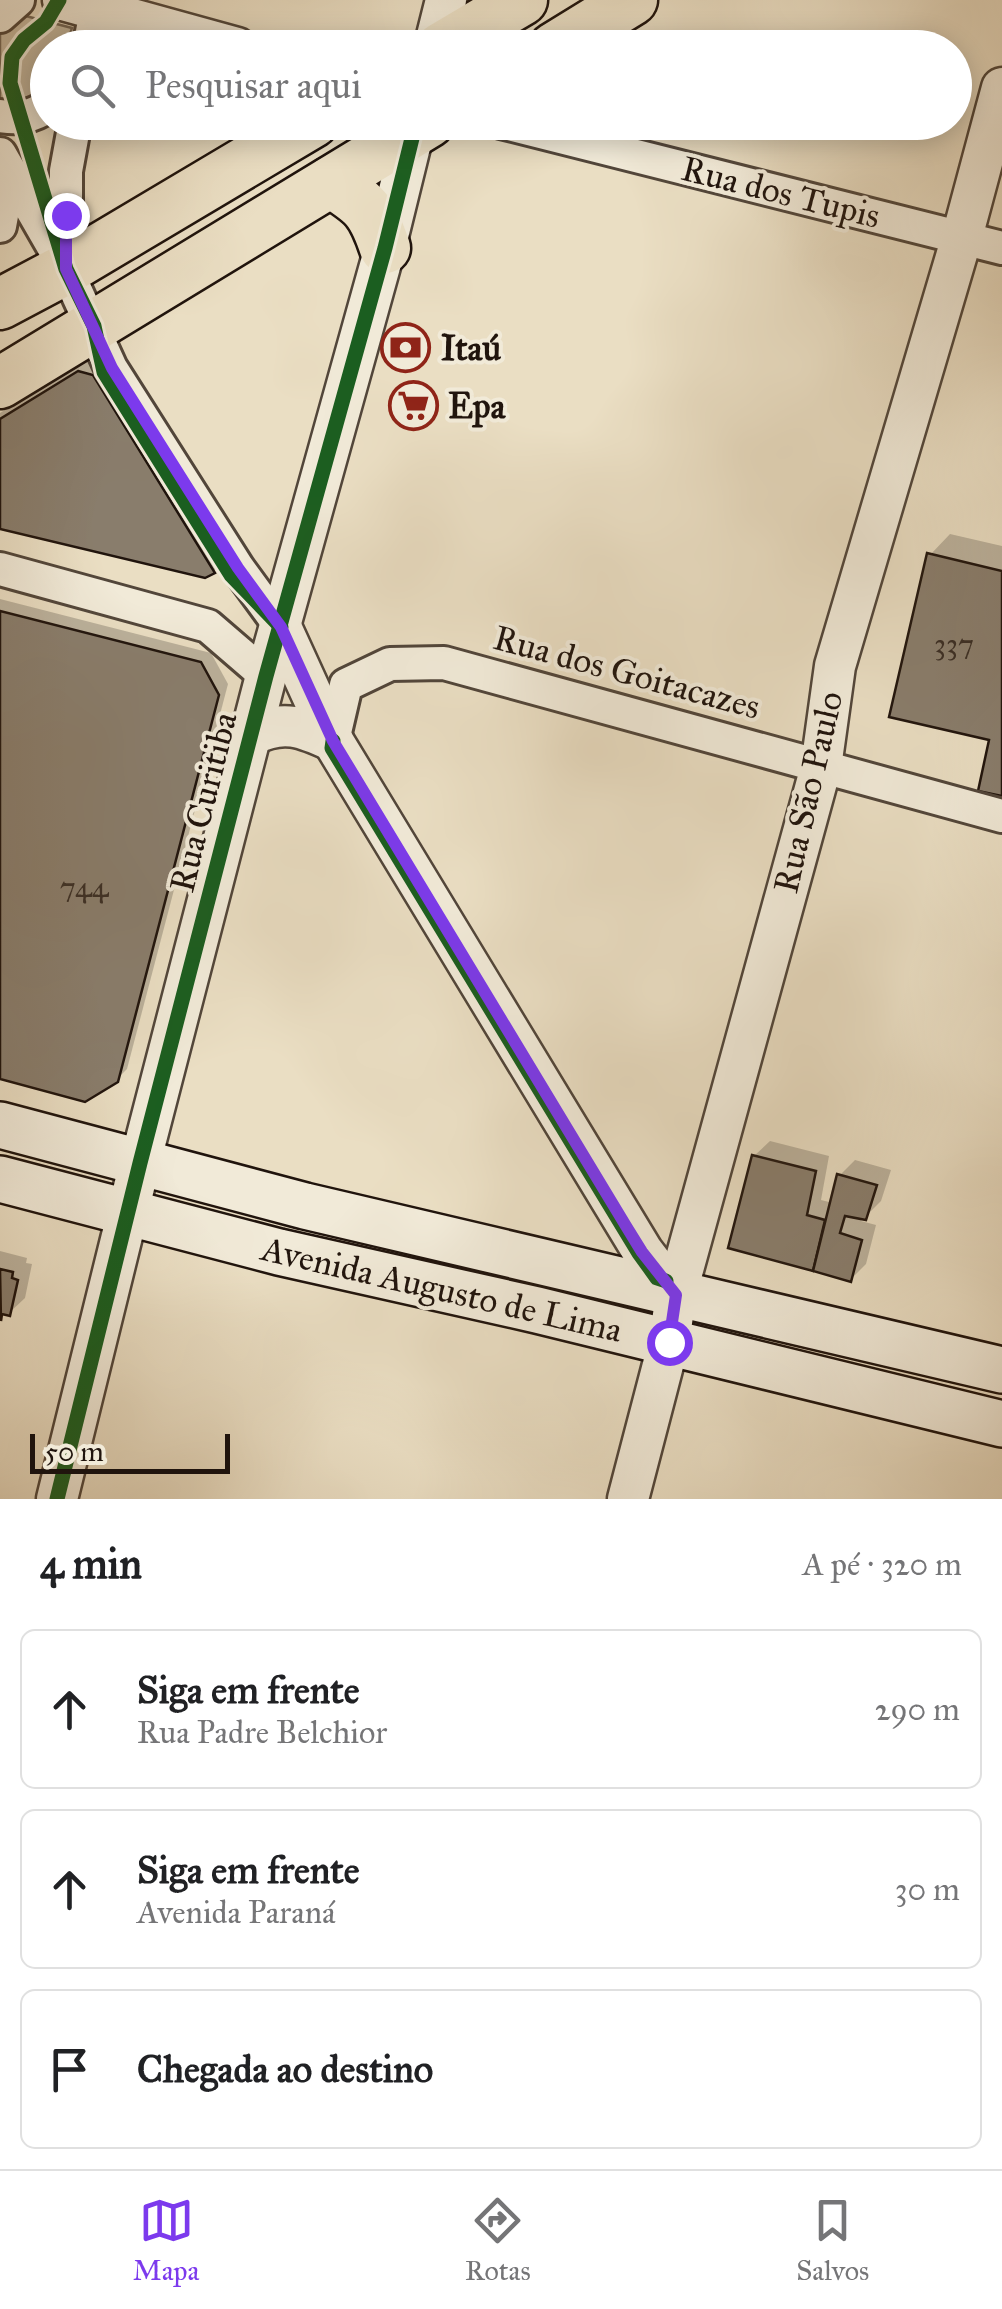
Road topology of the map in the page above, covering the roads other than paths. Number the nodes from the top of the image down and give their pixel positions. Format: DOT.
graph roads {
  1 [pos="18,0"];
  2 [pos="446,0"];
  3 [pos="522,0"];
  4 [pos="632,0"];
  5 [pos="86,3"];
  6 [pos="0,16"];
  7 [pos="85,30"];
  8 [pos="177,30"];
  9 [pos="440,30"];
  10 [pos="469,30"];
  11 [pos="583,30"];
  12 [pos="1002,88"];
  13 [pos="30,115"];
  14 [pos="0,116"];
  15 [pos="72,140"];
  16 [pos="283,140"];
  17 [pos="397,140"];
  18 [pos="416,140"];
  19 [pos="573,140"];
  20 [pos="5,163"];
  21 [pos="331,182"];
  22 [pos="0,226"];
  23 [pos="962,238"];
  24 [pos="385,248"];
  25 [pos="1002,248"];
  26 [pos="66,269"];
  27 [pos="0,304"];
  28 [pos="94,326"];
  29 [pos="0,383"];
  30 [pos="0,569"];
  31 [pos="281,627"];
  32 [pos="266,676"];
  33 [pos="252,736"];
  34 [pos="333,741"];
  35 [pos="820,766"];
  36 [pos="1002,816"];
  37 [pos="0,1125"];
  38 [pos="140,1162"];
  39 [pos="0,1178"];
  40 [pos="128,1212"];
  41 [pos="676,1295"];
  42 [pos="669,1342"];
  43 [pos="1002,1370"];
  44 [pos="1002,1424"];
  45 [pos="57,1499"];
  46 [pos="628,1499"];
  1 -- 6 [label="street"];
  2 -- 9 [label="street"];
  3 -- 10 [label="main road"];
  4 -- 11 [label="main road"];
  5 -- 7 [label="street"];
  5 -- 8 [label="street"];
  12 -- 23 [label="street, Rua São Paulo"];
  13 -- 14 [label="street"];
  15 -- 26 [label="street"];
  16 -- 26 [label="main road"];
  17 -- 21 [label="main road"];
  18 -- 24 [label="street, Rua Curitiba"];
  19 -- 23 [label="street, Rua dos Tupis"];
  20 -- 22 [label="street"];
  20 -- 26 [label="street"];
  21 -- 24 [label="main road"];
  21 -- 28 [label="main road"];
  23 -- 25 [label="street, Rua dos Tupis"];
  23 -- 35 [label="street, Rua São Paulo"];
  24 -- 31 [label="street, Rua Curitiba"];
  26 -- 27 [label="main road"];
  26 -- 28 [label="street"];
  28 -- 29 [label="main road"];
  28 -- 31 [label="street"];
  30 -- 32 [label="street"];
  31 -- 32 [label="street, Rua Curitiba"];
  31 -- 34 [label="street"];
  32 -- 33 [label="street, Rua Curitiba"];
  33 -- 34 [label="street"];
  33 -- 38 [label="street, Rua Curitiba"];
  34 -- 35 [label="street, Rua dos Goitacazes"];
  34 -- 41 [label="street"];
  35 -- 36 [label="street, Rua dos Goitacazes"];
  35 -- 41 [label="street, Rua São Paulo"];
  37 -- 38 [label="main road, Avenida Augusto de Lima"];
  38 -- 40 [label="street, Rua Curitiba"];
  38 -- 41 [label="main road, Avenida Augusto de Lima"];
  39 -- 40 [label="main road, Avenida Augusto de Lima"];
  40 -- 42 [label="main road, Avenida Augusto de Lima"];
  40 -- 45 [label="street, Rua Curitiba"];
  41 -- 42 [label="street, Rua São Paulo"];
  41 -- 43 [label="main road, Avenida Augusto de Lima"];
  42 -- 44 [label="main road, Avenida Augusto de Lima"];
  42 -- 46 [label="street, Rua São Paulo"];
}
